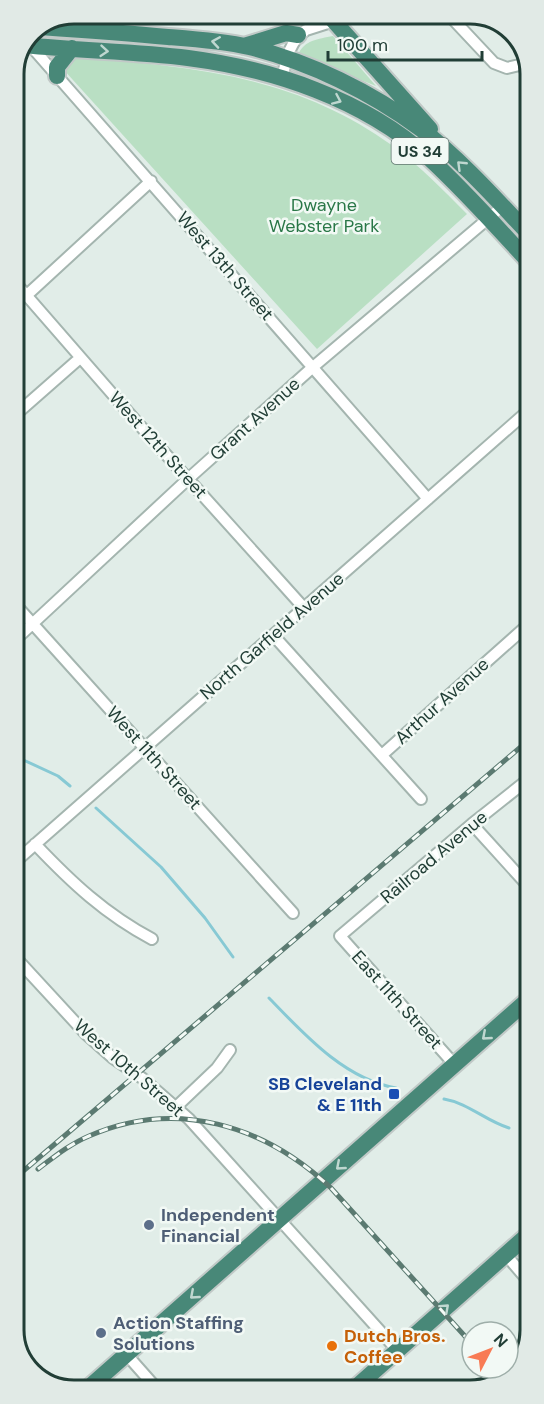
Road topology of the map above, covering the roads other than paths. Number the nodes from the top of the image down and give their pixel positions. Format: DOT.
graph roads {
  1 [pos="324,24"];
  2 [pos="337,24"];
  3 [pos="457,24"];
  4 [pos="55,28"];
  5 [pos="298,35"];
  6 [pos="36,41"];
  7 [pos="33,45"];
  8 [pos="243,46"];
  9 [pos="72,48"];
  10 [pos="287,58"];
  11 [pos="519,65"];
  12 [pos="57,76"];
  13 [pos="282,79"];
  14 [pos="444,149"];
  15 [pos="151,181"];
  16 [pos="503,206"];
  17 [pos="489,219"];
  18 [pos="520,224"];
  19 [pos="520,252"];
  20 [pos="24,293"];
  21 [pos="27,296"];
  22 [pos="80,358"];
  23 [pos="313,367"];
  24 [pos="24,407"];
  25 [pos="520,418"];
  26 [pos="188,479"];
  27 [pos="428,499"];
  28 [pos="304,608"];
  29 [pos="24,614"];
  30 [pos="33,624"];
  31 [pos="24,632"];
  32 [pos="520,632"];
  33 [pos="273,635"];
  34 [pos="145,748"];
  35 [pos="382,754"];
  36 [pos="520,786"];
  37 [pos="422,799"];
  38 [pos="472,824"];
  39 [pos="35,844"];
  40 [pos="24,854"];
  41 [pos="520,877"];
  42 [pos="293,913"];
  43 [pos="340,936"];
  44 [pos="152,939"];
  45 [pos="24,967"];
  46 [pos="520,1007"];
  47 [pos="230,1050"];
  48 [pos="454,1064"];
  49 [pos="176,1107"];
  50 [pos="280,1219"];
  51 [pos="520,1242"];
  52 [pos="506,1255"];
  53 [pos="520,1271"];
  54 [pos="398,1351"];
  55 [pos="127,1355"];
  56 [pos="98,1380"];
  57 [pos="149,1380"];
  58 [pos="364,1380"];
  1 -- 5 [label="street"];
  2 -- 14 [label="highway"];
  3 -- 11 [label="street"];
  8 -- 4 [label="highway, US 34, one-way"];
  5 -- 8 [label="highway"];
  5 -- 10 [label="street"];
  6 -- 9 [label="highway, US 34"];
  7 -- 12 [label="street, West 13th Street"];
  8 -- 10 [label="highway, US 34"];
  9 -- 12 [label="highway"];
  9 -- 13 [label="highway, US 34, one-way"];
  10 -- 13 [label="street"];
  10 -- 14 [label="highway, US 34"];
  12 -- 15 [label="street, West 13th Street"];
  13 -- 17 [label="highway, US 34, one-way"];
  16 -- 14 [label="highway, US 34, one-way"];
  15 -- 21 [label="street"];
  15 -- 23 [label="street, West 13th Street"];
  16 -- 17 [label="street, Grant Avenue"];
  16 -- 18 [label="highway, US 34"];
  17 -- 19 [label="highway, US 34"];
  17 -- 23 [label="street, Grant Avenue"];
  20 -- 21 [label="street, West 12th Street"];
  21 -- 22 [label="street, West 12th Street"];
  22 -- 24 [label="street"];
  22 -- 26 [label="street, West 12th Street"];
  23 -- 26 [label="street, Grant Avenue"];
  23 -- 27 [label="street, West 13th Street"];
  25 -- 27 [label="street, North Garfield Avenue"];
  26 -- 28 [label="street, West 12th Street"];
  26 -- 30 [label="street, Grant Avenue"];
  27 -- 28 [label="street, North Garfield Avenue"];
  28 -- 33 [label="street, North Garfield Avenue"];
  29 -- 30 [label="street, West 11th Street"];
  30 -- 31 [label="street, Grant Avenue"];
  30 -- 34 [label="street, West 11th Street"];
  32 -- 35 [label="street, Arthur Avenue"];
  33 -- 34 [label="street, North Garfield Avenue"];
  33 -- 35 [label="street"];
  34 -- 39 [label="street, North Garfield Avenue"];
  34 -- 42 [label="street, West 11th Street"];
  35 -- 37 [label="street"];
  36 -- 38 [label="street, Railroad Avenue"];
  38 -- 41 [label="street"];
  38 -- 43 [label="street, Railroad Avenue"];
  39 -- 40 [label="street, North Garfield Avenue"];
  39 -- 44 [label="street"];
  43 -- 48 [label="street, East 11th Street"];
  45 -- 49 [label="street, West 10th Street"];
  46 -- 48 [label="highway, one-way"];
  47 -- 49 [label="street"];
  48 -- 50 [label="highway, one-way"];
  49 -- 50 [label="street, West 10th Street"];
  50 -- 54 [label="street, West 10th Street"];
  50 -- 55 [label="highway, one-way"];
  51 -- 52 [label="highway"];
  52 -- 53 [label="street"];
  54 -- 52 [label="highway, one-way"];
  54 -- 58 [label="highway"];
  55 -- 56 [label="highway"];
  55 -- 57 [label="street"];
}
